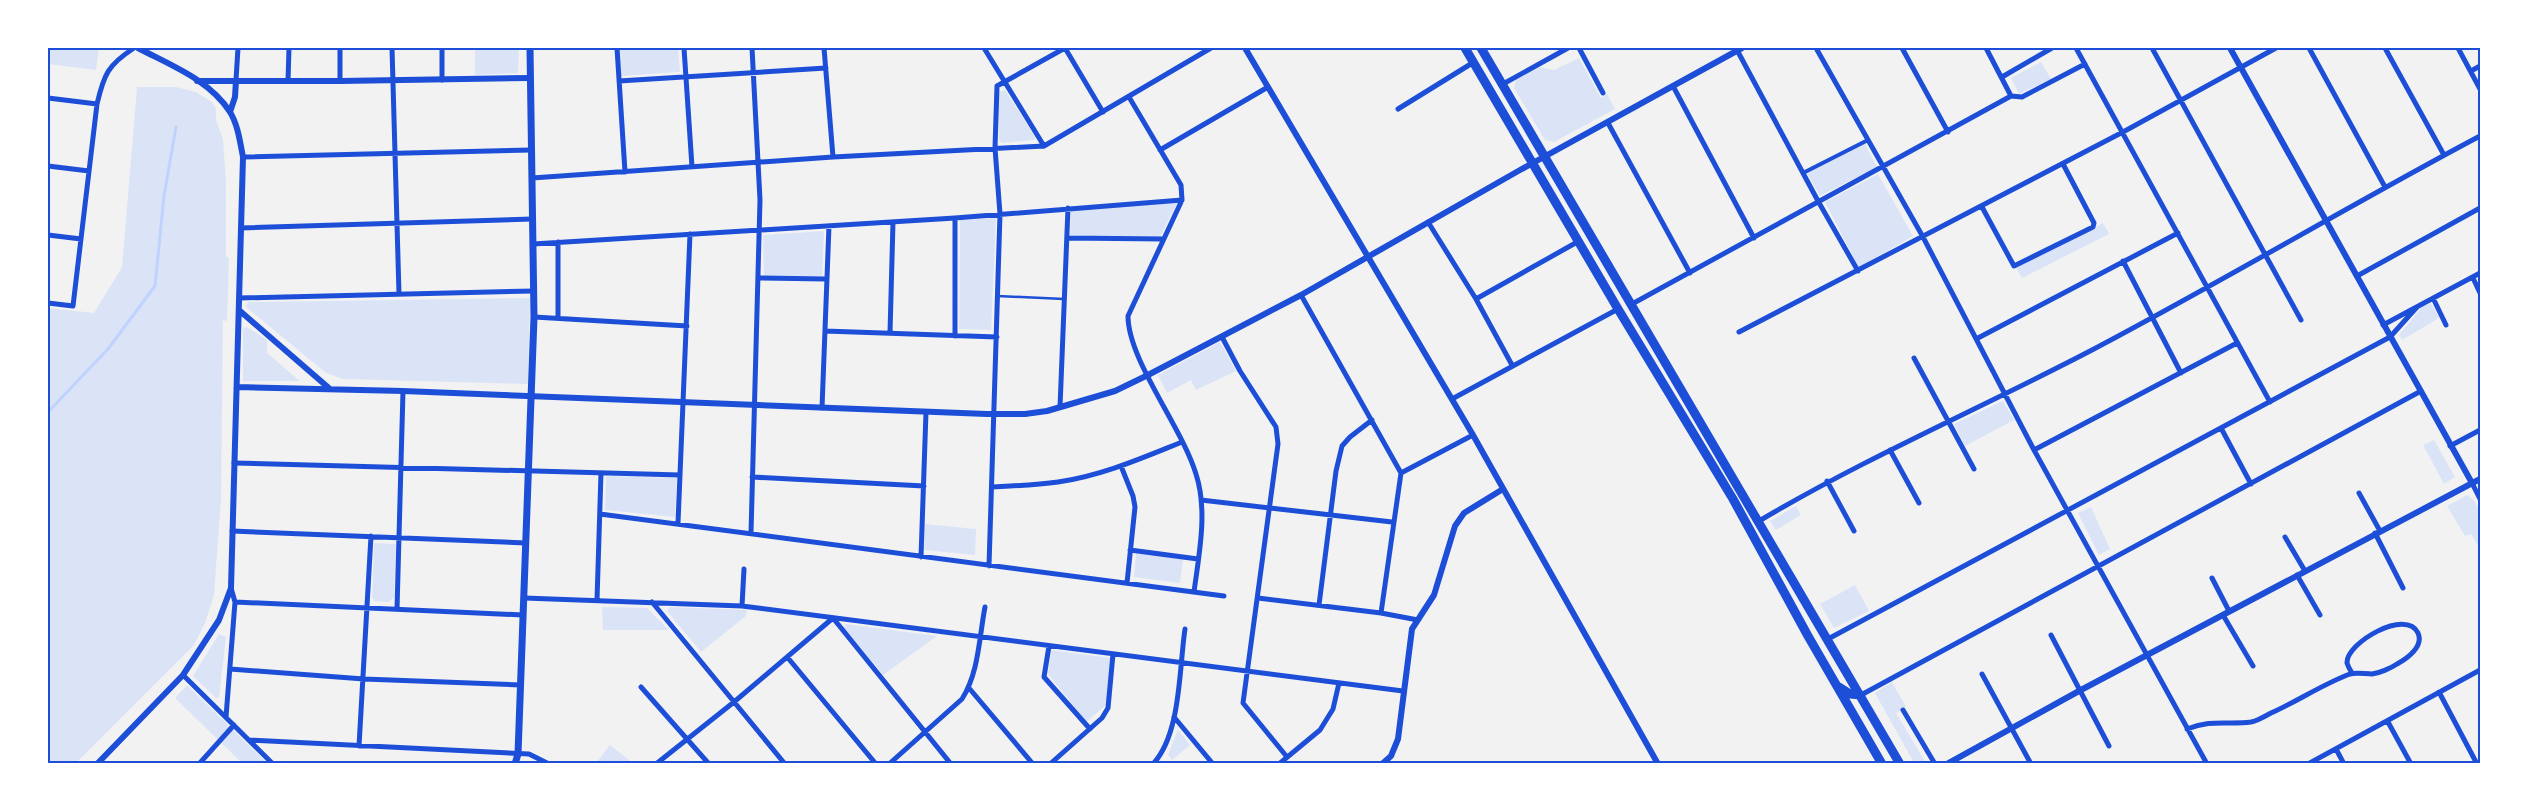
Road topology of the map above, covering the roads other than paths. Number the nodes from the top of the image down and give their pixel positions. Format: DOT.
graph roads {
  1 [pos="134,48"];
  2 [pos="138,48"];
  3 [pos="238,48"];
  4 [pos="289,48"];
  5 [pos="340,48"];
  6 [pos="392,48"];
  7 [pos="442,48"];
  8 [pos="530,48"];
  9 [pos="617,48"];
  10 [pos="684,48"];
  11 [pos="752,48"];
  12 [pos="824,48"];
  13 [pos="984,48"];
  14 [pos="1065,48"];
  15 [pos="1211,48"];
  16 [pos="1245,48"];
  17 [pos="1465,48"];
  18 [pos="1481,48"];
  19 [pos="1568,48"];
  20 [pos="1579,48"];
  21 [pos="1740,48"];
  22 [pos="1816,48"];
  23 [pos="1902,48"];
  24 [pos="1986,48"];
  25 [pos="2052,48"];
  26 [pos="2076,48"];
  27 [pos="2152,48"];
  28 [pos="2230,48"];
  29 [pos="2276,48"];
  30 [pos="2309,48"];
  31 [pos="2385,48"];
  32 [pos="2458,48"];
  33 [pos="1474,62"];
  34 [pos="2085,64"];
  35 [pos="2241,66"];
  36 [pos="2480,66"];
  37 [pos="826,68"];
  38 [pos="2471,71"];
  39 [pos="753,73"];
  40 [pos="686,77"];
  41 [pos="2002,77"];
  42 [pos="530,78"];
  43 [pos="236,80"];
  44 [pos="442,80"];
  45 [pos="198,81"];
  46 [pos="288,81"];
  47 [pos="340,81"];
  48 [pos="394,81"];
  49 [pos="619,81"];
  50 [pos="1004,82"];
  51 [pos="1503,84"];
  52 [pos="1673,86"];
  53 [pos="1268,87"];
  54 [pos="2480,89"];
  55 [pos="1602,94"];
  56 [pos="2011,96"];
  57 [pos="1129,97"];
  58 [pos="48,98"];
  59 [pos="2182,100"];
  60 [pos="97,104"];
  61 [pos="1398,109"];
  62 [pos="230,112"];
  63 [pos="1103,112"];
  64 [pos="1608,123"];
  65 [pos="1948,132"];
  66 [pos="2123,132"];
  67 [pos="2480,136"];
  68 [pos="1868,140"];
  69 [pos="1044,146"];
  70 [pos="995,148"];
  71 [pos="532,150"];
  72 [pos="1160,150"];
  73 [pos="396,154"];
  74 [pos="2444,155"];
  75 [pos="1546,156"];
  76 [pos="243,157"];
  77 [pos="833,157"];
  78 [pos="1534,162"];
  79 [pos="759,163"];
  80 [pos="2063,164"];
  81 [pos="48,166"];
  82 [pos="692,167"];
  83 [pos="1884,167"];
  84 [pos="88,171"];
  85 [pos="625,172"];
  86 [pos="1803,173"];
  87 [pos="532,178"];
  88 [pos="2385,186"];
  89 [pos="1182,200"];
  90 [pos="1818,201"];
  91 [pos="1982,207"];
  92 [pos="1068,208"];
  93 [pos="2480,208"];
  94 [pos="1000,214"];
  95 [pos="955,218"];
  96 [pos="532,219"];
  97 [pos="2325,220"];
  98 [pos="893,222"];
  99 [pos="1428,222"];
  100 [pos="398,225"];
  101 [pos="829,226"];
  102 [pos="241,228"];
  103 [pos="759,230"];
  104 [pos="2178,233"];
  105 [pos="48,234"];
  106 [pos="690,234"];
  107 [pos="1923,237"];
  108 [pos="1067,238"];
  109 [pos="1754,238"];
  110 [pos="81,239"];
  111 [pos="1164,239"];
  112 [pos="1579,241"];
  113 [pos="558,242"];
  114 [pos="533,244"];
  115 [pos="1369,256"];
  116 [pos="2266,256"];
  117 [pos="2123,261"];
  118 [pos="1858,271"];
  119 [pos="1690,272"];
  120 [pos="2480,274"];
  121 [pos="2357,276"];
  122 [pos="758,278"];
  123 [pos="2473,278"];
  124 [pos="826,280"];
  125 [pos="2208,288"];
  126 [pos="534,291"];
  127 [pos="2480,293"];
  128 [pos="399,294"];
  129 [pos="1301,294"];
  130 [pos="997,296"];
  131 [pos="239,298"];
  132 [pos="2433,298"];
  133 [pos="1064,299"];
  134 [pos="1476,299"];
  135 [pos="48,303"];
  136 [pos="1632,304"];
  137 [pos="2417,307"];
  138 [pos="1618,309"];
  139 [pos="240,311"];
  140 [pos="534,317"];
  141 [pos="558,317"];
  142 [pos="2153,318"];
  143 [pos="2301,320"];
  144 [pos="2383,325"];
  145 [pos="2446,325"];
  146 [pos="686,326"];
  147 [pos="825,331"];
  148 [pos="1739,332"];
  149 [pos="890,333"];
  150 [pos="955,336"];
  151 [pos="997,337"];
  152 [pos="1222,337"];
  153 [pos="2390,337"];
  154 [pos="1978,338"];
  155 [pos="2238,343"];
  156 [pos="1914,358"];
  157 [pos="1512,365"];
  158 [pos="2182,373"];
  159 [pos="1148,375"];
  160 [pos="238,387"];
  161 [pos="330,389"];
  162 [pos="403,391"];
  163 [pos="2421,391"];
  164 [pos="2006,395"];
  165 [pos="532,396"];
  166 [pos="1452,399"];
  167 [pos="684,402"];
  168 [pos="2270,402"];
  169 [pos="754,405"];
  170 [pos="822,408"];
  171 [pos="1060,408"];
  172 [pos="926,412"];
  173 [pos="994,414"];
  174 [pos="1372,420"];
  175 [pos="1948,422"];
  176 [pos="2221,428"];
  177 [pos="2480,430"];
  178 [pos="1473,435"];
  179 [pos="1182,442"];
  180 [pos="2450,446"];
  181 [pos="1890,450"];
  182 [pos="2034,450"];
  183 [pos="234,463"];
  184 [pos="1121,466"];
  185 [pos="401,469"];
  186 [pos="1974,469"];
  187 [pos="528,471"];
  188 [pos="601,472"];
  189 [pos="1400,473"];
  190 [pos="680,475"];
  191 [pos="752,477"];
  192 [pos="2480,479"];
  193 [pos="1827,481"];
  194 [pos="2472,483"];
  195 [pos="2251,484"];
  196 [pos="924,486"];
  197 [pos="992,487"];
  198 [pos="1503,489"];
  199 [pos="2359,493"];
  200 [pos="2480,499"];
  201 [pos="1201,500"];
  202 [pos="1919,502"];
  203 [pos="1270,509"];
  204 [pos="2068,510"];
  205 [pos="600,514"];
  206 [pos="1331,515"];
  207 [pos="1759,521"];
  208 [pos="1392,522"];
  209 [pos="678,523"];
  210 [pos="232,531"];
  211 [pos="1854,531"];
  212 [pos="2377,532"];
  213 [pos="750,534"];
  214 [pos="371,536"];
  215 [pos="399,537"];
  216 [pos="2285,537"];
  217 [pos="526,543"];
  218 [pos="1130,550"];
  219 [pos="921,557"];
  220 [pos="1198,559"];
  221 [pos="989,566"];
  222 [pos="2098,566"];
  223 [pos="744,569"];
  224 [pos="2305,571"];
  225 [pos="2297,575"];
  226 [pos="2212,578"];
  227 [pos="1127,583"];
  228 [pos="231,588"];
  229 [pos="2403,588"];
  230 [pos="1194,592"];
  231 [pos="1224,596"];
  232 [pos="524,598"];
  233 [pos="1258,598"];
  234 [pos="597,600"];
  235 [pos="236,602"];
  236 [pos="652,602"];
  237 [pos="1319,605"];
  238 [pos="742,606"];
  239 [pos="985,607"];
  240 [pos="367,608"];
  241 [pos="397,609"];
  242 [pos="1381,613"];
  243 [pos="2226,613"];
  244 [pos="523,615"];
  245 [pos="2320,616"];
  246 [pos="833,618"];
  247 [pos="1418,620"];
  248 [pos="1185,629"];
  249 [pos="2051,635"];
  250 [pos="980,638"];
  251 [pos="1828,639"];
  252 [pos="1049,646"];
  253 [pos="1114,654"];
  254 [pos="2149,655"];
  255 [pos="788,658"];
  256 [pos="1180,662"];
  257 [pos="2253,666"];
  258 [pos="230,669"];
  259 [pos="1247,670"];
  260 [pos="2480,670"];
  261 [pos="2352,673"];
  262 [pos="1982,674"];
  263 [pos="184,675"];
  264 [pos="364,679"];
  265 [pos="1339,683"];
  266 [pos="1836,684"];
  267 [pos="521,685"];
  268 [pos="641,687"];
  269 [pos="969,688"];
  270 [pos="2079,690"];
  271 [pos="1403,691"];
  272 [pos="2439,692"];
  273 [pos="1861,695"];
  274 [pos="734,702"];
  275 [pos="1903,710"];
  276 [pos="226,717"];
  277 [pos="1174,718"];
  278 [pos="2388,722"];
  279 [pos="234,725"];
  280 [pos="2013,727"];
  281 [pos="1090,729"];
  282 [pos="2187,730"];
  283 [pos="926,733"];
  284 [pos="249,740"];
  285 [pos="688,740"];
  286 [pos="359,746"];
  287 [pos="2109,746"];
  288 [pos="2336,749"];
  289 [pos="518,754"];
  290 [pos="1287,758"];
  291 [pos="97,764"];
  292 [pos="199,764"];
  293 [pos="272,764"];
  294 [pos="515,764"];
  295 [pos="549,764"];
  296 [pos="656,764"];
  297 [pos="709,764"];
  298 [pos="785,764"];
  299 [pos="876,764"];
  300 [pos="889,764"];
  301 [pos="951,764"];
  302 [pos="1033,764"];
  303 [pos="1050,764"];
  304 [pos="1154,764"];
  305 [pos="1213,764"];
  306 [pos="1280,764"];
  307 [pos="1382,764"];
  308 [pos="1658,764"];
  309 [pos="1882,764"];
  310 [pos="1900,764"];
  311 [pos="1935,764"];
  312 [pos="1947,764"];
  313 [pos="2032,764"];
  314 [pos="2207,764"];
  315 [pos="2308,764"];
  316 [pos="2344,764"];
  317 [pos="2411,764"];
  318 [pos="2477,764"];
  1 -- 60 [label="street"];
  2 -- 45 [label="street"];
  3 -- 43 [label="street"];
  4 -- 46 [label="street"];
  5 -- 47 [label="street"];
  6 -- 48 [label="street"];
  7 -- 44 [label="street"];
  8 -- 42 [label="main road"];
  9 -- 49 [label="street"];
  10 -- 40 [label="street"];
  11 -- 39 [label="street"];
  12 -- 37 [label="street"];
  13 -- 50 [label="street"];
  14 -- 50 [label="street"];
  14 -- 63 [label="street"];
  15 -- 57 [label="street"];
  16 -- 53 [label="street"];
  17 -- 33 [label="highway"];
  18 -- 51 [label="highway"];
  19 -- 51 [label="street"];
  20 -- 55 [label="street"];
  21 -- 52 [label="street"];
  21 -- 86 [label="street"];
  22 -- 68 [label="street"];
  23 -- 65 [label="street"];
  24 -- 41 [label="street"];
  25 -- 41 [label="street"];
  26 -- 34 [label="street"];
  27 -- 59 [label="street"];
  28 -- 35 [label="street"];
  29 -- 35 [label="street"];
  30 -- 88 [label="street"];
  31 -- 74 [label="street"];
  32 -- 38 [label="street"];
  33 -- 61 [label="street"];
  33 -- 78 [label="highway"];
  34 -- 56 [label="street"];
  34 -- 66 [label="street"];
  35 -- 59 [label="street"];
  35 -- 97 [label="street"];
  36 -- 38 [label="street"];
  37 -- 39 [label="street"];
  37 -- 77 [label="street"];
  38 -- 54 [label="street"];
  39 -- 40 [label="street"];
  39 -- 79 [label="street"];
  40 -- 49 [label="street"];
  40 -- 82 [label="street"];
  41 -- 56 [label="street"];
  42 -- 44 [label="street"];
  42 -- 71 [label="main road"];
  43 -- 45 [label="street"];
  43 -- 46 [label="street"];
  43 -- 62 [label="street"];
  44 -- 48 [label="street"];
  45 -- 62 [label="street"];
  46 -- 47 [label="street"];
  47 -- 48 [label="street"];
  48 -- 73 [label="street"];
  49 -- 85 [label="street"];
  50 -- 69 [label="street"];
  50 -- 70 [label="street"];
  51 -- 75 [label="highway"];
  52 -- 64 [label="street"];
  52 -- 109 [label="street"];
  53 -- 72 [label="street"];
  53 -- 115 [label="street"];
  56 -- 65 [label="street"];
  57 -- 63 [label="street"];
  57 -- 72 [label="street"];
  58 -- 60 [label="street"];
  59 -- 66 [label="street"];
  59 -- 116 [label="street"];
  60 -- 84 [label="street"];
  62 -- 76 [label="street"];
  63 -- 69 [label="street"];
  64 -- 75 [label="street"];
  64 -- 119 [label="street"];
  65 -- 83 [label="street"];
  66 -- 80 [label="street"];
  66 -- 104 [label="street"];
  67 -- 74 [label="street"];
  68 -- 83 [label="street"];
  68 -- 86 [label="street"];
  69 -- 70 [label="street"];
  70 -- 77 [label="street"];
  70 -- 94 [label="street"];
  71 -- 73 [label="street"];
  71 -- 87 [label="main road"];
  72 -- 89 [label="street"];
  73 -- 76 [label="street"];
  73 -- 100 [label="street"];
  74 -- 88 [label="street"];
  75 -- 78 [label="street"];
  75 -- 136 [label="highway"];
  76 -- 102 [label="street"];
  77 -- 79 [label="street"];
  78 -- 99 [label="street"];
  78 -- 112 [label="highway"];
  79 -- 82 [label="street"];
  79 -- 103 [label="street"];
  80 -- 91 [label="street"];
  80 -- 91 [label="street"];
  81 -- 84 [label="street"];
  82 -- 85 [label="street"];
  83 -- 90 [label="street"];
  83 -- 107 [label="street"];
  84 -- 110 [label="street"];
  85 -- 87 [label="street"];
  86 -- 90 [label="street"];
  87 -- 96 [label="main road"];
  88 -- 97 [label="street"];
  89 -- 92 [label="street"];
  89 -- 111 [label="street"];
  90 -- 109 [label="street"];
  90 -- 118 [label="street"];
  91 -- 107 [label="street"];
  92 -- 94 [label="street"];
  92 -- 108 [label="street"];
  93 -- 121 [label="street"];
  94 -- 95 [label="street"];
  94 -- 130 [label="street"];
  95 -- 98 [label="street"];
  95 -- 150 [label="street"];
  96 -- 100 [label="street"];
  96 -- 114 [label="main road"];
  97 -- 116 [label="street"];
  97 -- 121 [label="street"];
  98 -- 101 [label="street"];
  98 -- 149 [label="street"];
  99 -- 115 [label="street"];
  99 -- 134 [label="street"];
  100 -- 102 [label="street"];
  100 -- 128 [label="street"];
  101 -- 103 [label="street"];
  101 -- 124 [label="street"];
  102 -- 131 [label="street"];
  103 -- 106 [label="street"];
  103 -- 122 [label="street"];
  104 -- 117 [label="street"];
  104 -- 125 [label="street"];
  105 -- 110 [label="street"];
  106 -- 113 [label="street"];
  106 -- 146 [label="street"];
  107 -- 118 [label="street"];
  107 -- 154 [label="street"];
  108 -- 111 [label="street"];
  108 -- 133 [label="street"];
  109 -- 119 [label="street"];
  110 -- 135 [label="street"];
  111 -- 159 [label="street"];
  112 -- 134 [label="street"];
  112 -- 138 [label="highway"];
  113 -- 114 [label="street"];
  113 -- 141 [label="street"];
  114 -- 126 [label="main road"];
  115 -- 129 [label="street"];
  115 -- 166 [label="street"];
  116 -- 125 [label="street"];
  116 -- 143 [label="street"];
  117 -- 142 [label="street"];
  117 -- 154 [label="street"];
  118 -- 148 [label="street"];
  119 -- 136 [label="street"];
  120 -- 123 [label="street"];
  121 -- 144 [label="street"];
  122 -- 124 [label="street"];
  122 -- 169 [label="street"];
  123 -- 127 [label="street"];
  123 -- 132 [label="street"];
  124 -- 147 [label="street"];
  125 -- 142 [label="street"];
  125 -- 155 [label="street"];
  126 -- 128 [label="street"];
  126 -- 140 [label="main road"];
  128 -- 131 [label="street"];
  129 -- 152 [label="street"];
  129 -- 174 [label="street"];
  130 -- 133 [label="lane"];
  130 -- 151 [label="street"];
  131 -- 139 [label="street"];
  132 -- 137 [label="street"];
  132 -- 145 [label="street"];
  133 -- 171 [label="street"];
  134 -- 157 [label="street"];
  136 -- 207 [label="highway"];
  137 -- 144 [label="street"];
  137 -- 153 [label="street"];
  138 -- 157 [label="street"];
  138 -- 266 [label="highway"];
  139 -- 160 [label="street"];
  139 -- 161 [label="street"];
  140 -- 141 [label="street"];
  140 -- 165 [label="main road"];
  141 -- 146 [label="street"];
  142 -- 158 [label="street"];
  142 -- 164 [label="street"];
  144 -- 153 [label="street"];
  146 -- 167 [label="street"];
  147 -- 149 [label="street"];
  147 -- 170 [label="street"];
  149 -- 150 [label="street"];
  150 -- 151 [label="street"];
  151 -- 173 [label="street"];
  152 -- 159 [label="street"];
  152 -- 203 [label="street"];
  153 -- 163 [label="street"];
  153 -- 168 [label="street"];
  154 -- 164 [label="street"];
  155 -- 158 [label="street"];
  155 -- 168 [label="street"];
  156 -- 175 [label="street"];
  157 -- 166 [label="street"];
  158 -- 182 [label="street"];
  159 -- 171 [label="street"];
  159 -- 179 [label="street"];
  160 -- 161 [label="street"];
  160 -- 183 [label="street"];
  161 -- 162 [label="street"];
  162 -- 165 [label="street"];
  162 -- 185 [label="street"];
  163 -- 180 [label="street"];
  163 -- 195 [label="street"];
  164 -- 175 [label="street"];
  164 -- 182 [label="street"];
  165 -- 167 [label="street"];
  165 -- 187 [label="main road"];
  166 -- 178 [label="street"];
  167 -- 169 [label="street"];
  167 -- 190 [label="street"];
  168 -- 176 [label="street"];
  169 -- 170 [label="street"];
  169 -- 191 [label="street"];
  170 -- 172 [label="street"];
  171 -- 173 [label="street"];
  172 -- 173 [label="street"];
  172 -- 196 [label="street"];
  173 -- 197 [label="street"];
  174 -- 189 [label="street"];
  174 -- 206 [label="street"];
  175 -- 181 [label="street"];
  175 -- 186 [label="street"];
  176 -- 195 [label="street"];
  176 -- 204 [label="street"];
  177 -- 180 [label="street"];
  178 -- 189 [label="street"];
  178 -- 198 [label="street"];
  179 -- 184 [label="street"];
  179 -- 201 [label="street"];
  180 -- 194 [label="street"];
  181 -- 193 [label="street"];
  181 -- 202 [label="street"];
  182 -- 204 [label="street"];
  183 -- 185 [label="street"];
  183 -- 210 [label="street"];
  184 -- 197 [label="street"];
  184 -- 218 [label="street"];
  185 -- 187 [label="street"];
  185 -- 215 [label="street"];
  187 -- 188 [label="street"];
  187 -- 217 [label="main road"];
  188 -- 190 [label="street"];
  188 -- 205 [label="street"];
  189 -- 208 [label="street"];
  190 -- 209 [label="street"];
  191 -- 196 [label="street"];
  191 -- 213 [label="street"];
  192 -- 194 [label="street"];
  193 -- 207 [label="street"];
  193 -- 211 [label="street"];
  194 -- 200 [label="street"];
  194 -- 212 [label="street"];
  195 -- 222 [label="street"];
  196 -- 219 [label="street"];
  197 -- 221 [label="street"];
  198 -- 247 [label="street"];
  198 -- 308 [label="street"];
  199 -- 212 [label="street"];
  201 -- 203 [label="street"];
  201 -- 220 [label="street"];
  203 -- 206 [label="street"];
  203 -- 233 [label="street"];
  204 -- 222 [label="street"];
  204 -- 251 [label="street"];
  205 -- 209 [label="street"];
  205 -- 234 [label="street"];
  206 -- 208 [label="street"];
  206 -- 237 [label="street"];
  207 -- 251 [label="highway"];
  208 -- 242 [label="street"];
  209 -- 213 [label="street"];
  210 -- 214 [label="street"];
  210 -- 228 [label="street"];
  212 -- 224 [label="street"];
  212 -- 229 [label="street"];
  213 -- 219 [label="street"];
  214 -- 215 [label="street"];
  214 -- 240 [label="street"];
  215 -- 217 [label="street"];
  215 -- 241 [label="street"];
  216 -- 224 [label="street"];
  217 -- 232 [label="main road"];
  218 -- 220 [label="street"];
  218 -- 227 [label="street"];
  219 -- 221 [label="street"];
  220 -- 230 [label="street"];
  221 -- 227 [label="street"];
  222 -- 254 [label="street"];
  222 -- 273 [label="street"];
  223 -- 238 [label="street"];
  224 -- 225 [label="street"];
  225 -- 243 [label="street"];
  225 -- 245 [label="street"];
  226 -- 243 [label="street"];
  227 -- 230 [label="street"];
  228 -- 235 [label="street"];
  228 -- 263 [label="street"];
  230 -- 231 [label="street"];
  232 -- 234 [label="street"];
  232 -- 244 [label="main road"];
  233 -- 237 [label="street"];
  233 -- 259 [label="street"];
  234 -- 236 [label="street"];
  235 -- 240 [label="street"];
  235 -- 258 [label="street"];
  236 -- 238 [label="street"];
  236 -- 274 [label="street"];
  237 -- 242 [label="street"];
  238 -- 246 [label="street"];
  239 -- 250 [label="street"];
  240 -- 241 [label="street"];
  240 -- 264 [label="street"];
  241 -- 244 [label="street"];
  242 -- 247 [label="street"];
  243 -- 254 [label="street"];
  243 -- 257 [label="street"];
  244 -- 267 [label="main road"];
  246 -- 250 [label="street"];
  246 -- 255 [label="street"];
  246 -- 283 [label="street"];
  247 -- 271 [label="street"];
  248 -- 256 [label="street"];
  249 -- 270 [label="street"];
  250 -- 252 [label="street"];
  250 -- 269 [label="street"];
  251 -- 273 [label="highway"];
  252 -- 253 [label="street"];
  252 -- 281 [label="street"];
  253 -- 256 [label="street"];
  253 -- 281 [label="street"];
  254 -- 270 [label="street"];
  254 -- 282 [label="street"];
  255 -- 274 [label="street"];
  255 -- 299 [label="street"];
  256 -- 259 [label="street"];
  256 -- 277 [label="street"];
  258 -- 264 [label="street"];
  258 -- 276 [label="street"];
  259 -- 265 [label="street"];
  259 -- 290 [label="street"];
  260 -- 272 [label="street"];
  261 -- 261 [label="street"];
  261 -- 282 [label="street"];
  262 -- 280 [label="street"];
  263 -- 276 [label="street"];
  263 -- 291 [label="street"];
  264 -- 267 [label="street"];
  264 -- 286 [label="street"];
  265 -- 271 [label="street"];
  265 -- 290 [label="street"];
  266 -- 273 [label="highway"];
  266 -- 309 [label="highway"];
  267 -- 289 [label="main road"];
  268 -- 285 [label="street"];
  269 -- 283 [label="street"];
  269 -- 302 [label="street"];
  270 -- 280 [label="street"];
  270 -- 287 [label="street"];
  271 -- 307 [label="street"];
  272 -- 278 [label="street"];
  272 -- 318 [label="street"];
  273 -- 310 [label="highway"];
  274 -- 285 [label="street"];
  274 -- 298 [label="street"];
  275 -- 311 [label="street"];
  276 -- 279 [label="street"];
  277 -- 304 [label="street"];
  277 -- 305 [label="street"];
  278 -- 288 [label="street"];
  278 -- 317 [label="street"];
  279 -- 284 [label="street"];
  279 -- 292 [label="street"];
  280 -- 312 [label="street"];
  280 -- 313 [label="street"];
  281 -- 303 [label="street"];
  282 -- 314 [label="street"];
  283 -- 300 [label="street"];
  283 -- 301 [label="street"];
  284 -- 286 [label="street"];
  284 -- 293 [label="street"];
  285 -- 296 [label="street"];
  285 -- 297 [label="street"];
  286 -- 289 [label="street"];
  288 -- 315 [label="street"];
  288 -- 316 [label="street"];
  289 -- 294 [label="main road"];
  289 -- 295 [label="street"];
  290 -- 306 [label="street"];
}
